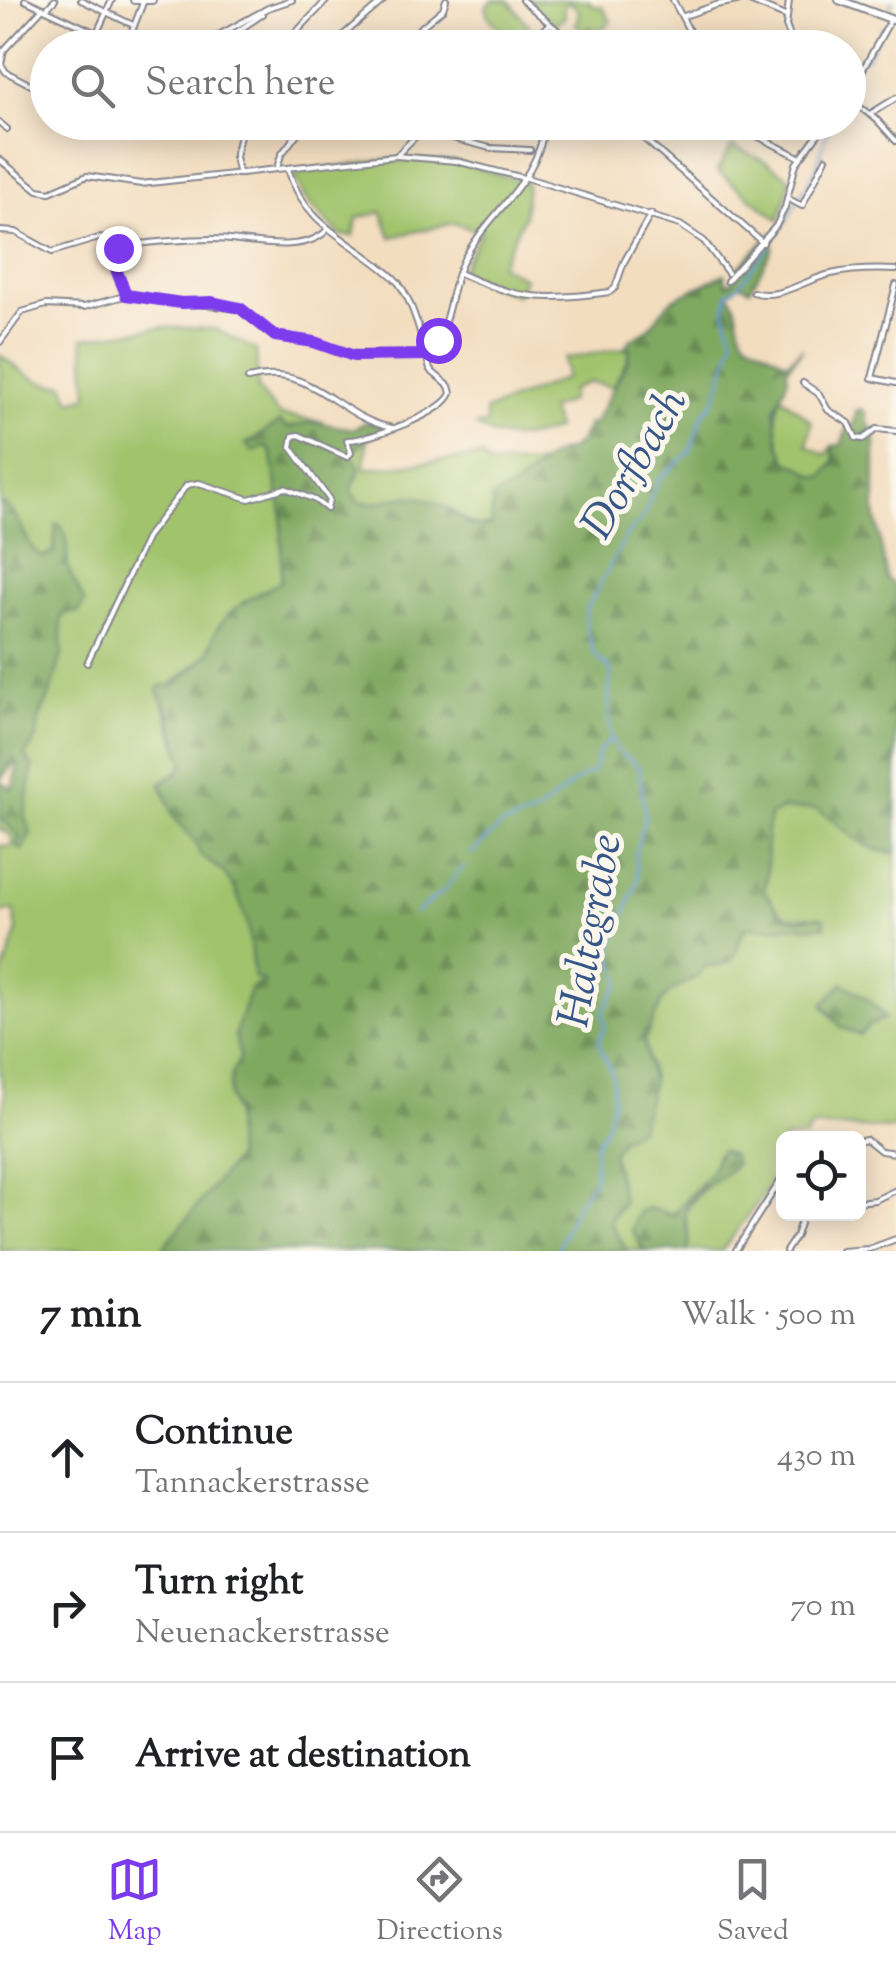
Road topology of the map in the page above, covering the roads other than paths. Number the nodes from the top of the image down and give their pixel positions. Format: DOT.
graph roads {
  1 [pos="25,0"];
  2 [pos="54,0"];
  3 [pos="80,0"];
  4 [pos="112,0"];
  5 [pos="134,0"];
  6 [pos="144,0"];
  7 [pos="152,0"];
  8 [pos="292,0"];
  9 [pos="328,0"];
  10 [pos="384,0"];
  11 [pos="446,0"];
  12 [pos="522,0"];
  13 [pos="673,0"];
  14 [pos="744,0"];
  15 [pos="789,0"];
  16 [pos="839,0"];
  17 [pos="268,8"];
  18 [pos="44,9"];
  19 [pos="106,12"];
  20 [pos="684,16"];
  21 [pos="785,16"];
  22 [pos="894,20"];
  23 [pos="133,25"];
  24 [pos="549,25"];
  25 [pos="90,30"];
  26 [pos="97,30"];
  27 [pos="132,30"];
  28 [pos="228,30"];
  29 [pos="238,30"];
  30 [pos="299,30"];
  31 [pos="349,30"];
  32 [pos="418,30"];
  33 [pos="543,30"];
  34 [pos="558,30"];
  35 [pos="690,30"];
  36 [pos="787,30"];
  37 [pos="866,67"];
  38 [pos="30,85"];
  39 [pos="896,98"];
  40 [pos="866,111"];
  41 [pos="870,114"];
  42 [pos="0,123"];
  43 [pos="8,129"];
  44 [pos="239,140"];
  45 [pos="293,140"];
  46 [pos="412,140"];
  47 [pos="460,140"];
  48 [pos="542,140"];
  49 [pos="646,140"];
  50 [pos="766,140"];
  51 [pos="815,140"];
  52 [pos="896,141"];
  53 [pos="530,150"];
  54 [pos="396,156"];
  55 [pos="800,157"];
  56 [pos="826,158"];
  57 [pos="0,160"];
  58 [pos="277,169"];
  59 [pos="288,169"];
  60 [pos="239,173"];
  61 [pos="526,179"];
  62 [pos="795,202"];
  63 [pos="651,214"];
  64 [pos="327,230"];
  65 [pos="0,231"];
  66 [pos="763,242"];
  67 [pos="138,245"];
  68 [pos="896,270"];
  69 [pos="728,272"];
  70 [pos="459,273"];
  71 [pos="726,281"];
  72 [pos="896,285"];
  73 [pos="753,292"];
  74 [pos="126,295"];
  75 [pos="0,342"];
  76 [pos="429,353"];
  77 [pos="248,379"];
  78 [pos="896,383"];
  79 [pos="803,384"];
  80 [pos="392,428"];
  81 [pos="896,430"];
  82 [pos="88,663"];
  83 [pos="866,1139"];
  84 [pos="896,1153"];
  85 [pos="776,1188"];
  86 [pos="896,1190"];
  87 [pos="866,1201"];
  88 [pos="801,1221"];
  89 [pos="896,1239"];
  90 [pos="736,1250"];
  91 [pos="786,1251"];
  92 [pos="842,1251"];
  1 -- 18 [label="street"];
  2 -- 18 [label="street"];
  3 -- 19 [label="street"];
  4 -- 19 [label="street"];
  5 -- 6 [label="main road"];
  6 -- 7 [label="main road"];
  6 -- 23 [label="street"];
  8 -- 17 [label="street"];
  9 -- 30 [label="street"];
  10 -- 31 [label="street"];
  11 -- 32 [label="street"];
  12 -- 24 [label="street"];
  13 -- 20 [label="street"];
  14 -- 20 [label="street"];
  14 -- 21 [label="street"];
  15 -- 21 [label="street"];
  16 -- 22 [label="main road"];
  17 -- 28 [label="street"];
  17 -- 29 [label="street"];
  18 -- 25 [label="street"];
  18 -- 38 [label="street"];
  19 -- 23 [label="street"];
  19 -- 26 [label="street"];
  20 -- 35 [label="street"];
  21 -- 36 [label="street"];
  22 -- 37 [label="street"];
  23 -- 27 [label="street"];
  24 -- 33 [label="street"];
  24 -- 34 [label="street"];
  39 -- 41 [label="street"];
  40 -- 41 [label="street"];
  41 -- 52 [label="street"];
  42 -- 43 [label="street"];
  44 -- 60 [label="street"];
  45 -- 58 [label="street"];
  46 -- 54 [label="street"];
  47 -- 53 [label="street"];
  48 -- 61 [label="street"];
  49 -- 66 [label="street"];
  50 -- 55 [label="street"];
  51 -- 55 [label="street"];
  54 -- 59 [label="street"];
  54 -- 61 [label="street"];
  55 -- 62 [label="street"];
  56 -- 62 [label="street"];
  57 -- 60 [label="street"];
  58 -- 59 [label="street"];
  58 -- 60 [label="street"];
  59 -- 64 [label="street"];
  61 -- 63 [label="street"];
  61 -- 70 [label="street"];
  62 -- 66 [label="street"];
  63 -- 69 [label="street"];
  63 -- 70 [label="street"];
  64 -- 67 [label="street"];
  64 -- 76 [label="street"];
  65 -- 67 [label="street"];
  66 -- 71 [label="street"];
  67 -- 74 [label="street"];
  68 -- 73 [label="street"];
  70 -- 76 [label="street"];
  72 -- 78 [label="street"];
  74 -- 75 [label="street"];
  74 -- 76 [label="street"];
  76 -- 80 [label="street"];
  77 -- 80 [label="street"];
  79 -- 81 [label="street"];
  80 -- 82 [label="street"];
  83 -- 84 [label="street"];
  85 -- 90 [label="street"];
  86 -- 87 [label="street"];
  88 -- 91 [label="street"];
  89 -- 92 [label="street"];
}
